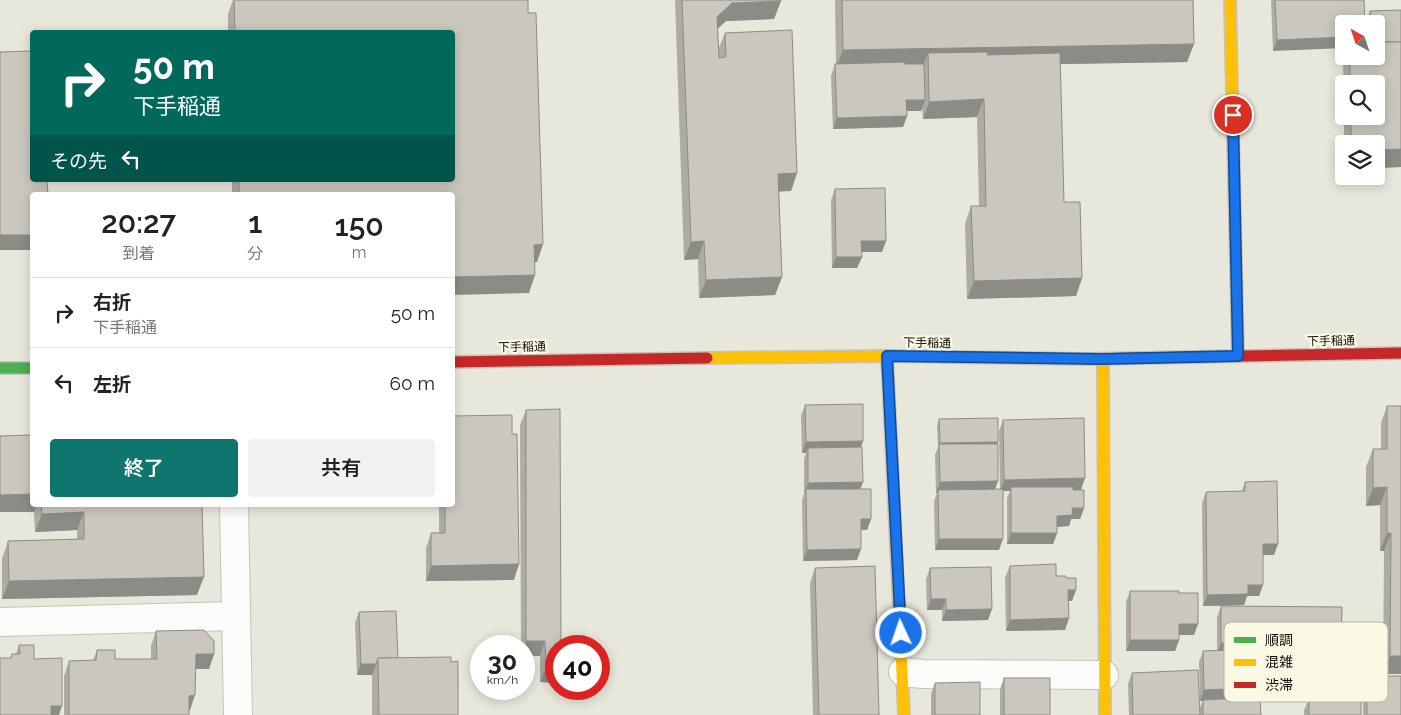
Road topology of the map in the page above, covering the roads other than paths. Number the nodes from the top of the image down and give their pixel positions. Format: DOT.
graph roads {
  1 [pos="1230,0"];
  2 [pos="1401,353"];
  3 [pos="887,356"];
  4 [pos="1238,356"];
  5 [pos="1103,359"];
  6 [pos="455,362"];
  7 [pos="0,368"];
  8 [pos="30,368"];
  9 [pos="234,507"];
  10 [pos="236,616"];
  11 [pos="0,622"];
  12 [pos="903,672"];
  13 [pos="1104,675"];
  14 [pos="238,715"];
  15 [pos="904,715"];
  16 [pos="1105,715"];
  1 -- 4 [label="street"];
  2 -- 4 [label="street, 下手稲通"];
  3 -- 5 [label="street, 下手稲通"];
  3 -- 6 [label="street, 下手稲通"];
  3 -- 12 [label="street"];
  4 -- 5 [label="street, 下手稲通"];
  5 -- 13 [label="street"];
  7 -- 8 [label="street"];
  9 -- 10 [label="street"];
  10 -- 11 [label="street"];
  10 -- 14 [label="street"];
  12 -- 13 [label="street"];
  12 -- 15 [label="street"];
  13 -- 16 [label="street"];
}
